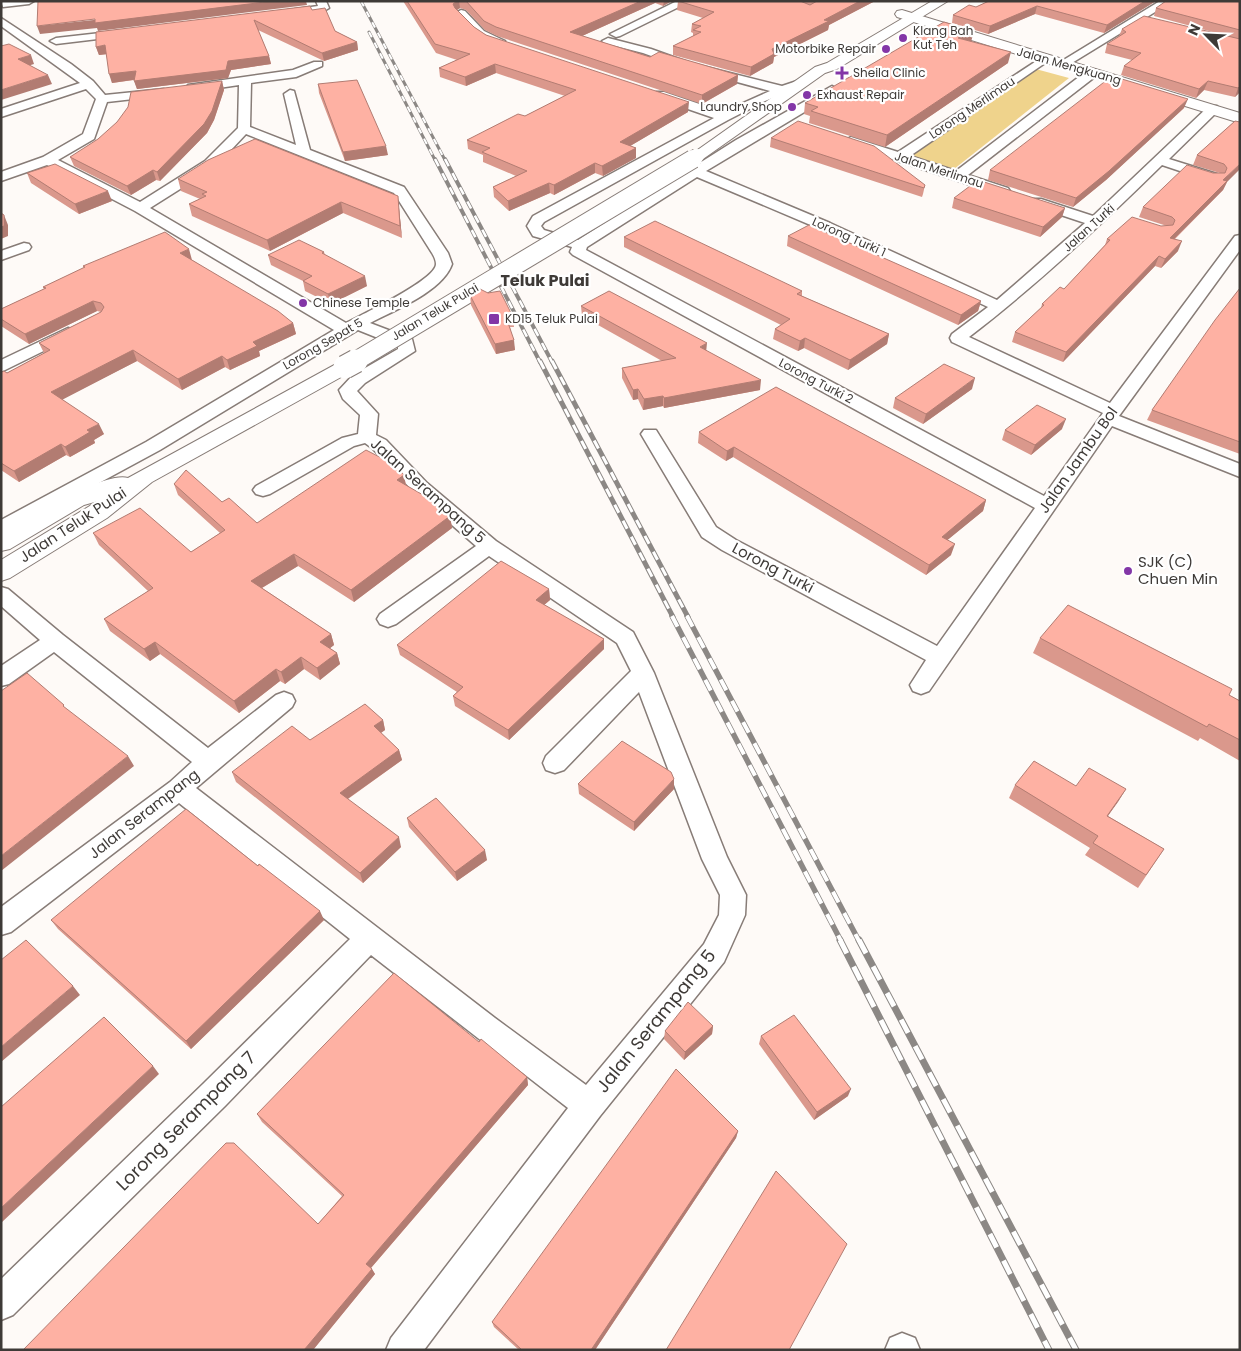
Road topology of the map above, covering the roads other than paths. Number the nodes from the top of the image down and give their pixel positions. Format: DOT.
graph roads {
  1 [pos="29,1"];
  2 [pos="686,1"];
  3 [pos="926,1"];
  4 [pos="943,1"];
  5 [pos="1168,1"];
  6 [pos="3,4"];
  7 [pos="322,5"];
  8 [pos="461,13"];
  9 [pos="266,16"];
  10 [pos="905,18"];
  11 [pos="1139,18"];
  12 [pos="1,20"];
  13 [pos="1158,23"];
  14 [pos="935,30"];
  15 [pos="142,31"];
  16 [pos="876,40"];
  17 [pos="56,41"];
  18 [pos="31,42"];
  19 [pos="16,46"];
  20 [pos="509,46"];
  21 [pos="1044,59"];
  22 [pos="318,64"];
  23 [pos="1063,64"];
  24 [pos="820,70"];
  25 [pos="1092,73"];
  26 [pos="245,82"];
  27 [pos="844,83"];
  28 [pos="89,84"];
  29 [pos="800,84"];
  30 [pos="782,90"];
  31 [pos="649,91"];
  32 [pos="290,94"];
  33 [pos="102,99"];
  34 [pos="1213,109"];
  35 [pos="1,113"];
  36 [pos="724,116"];
  37 [pos="1240,118"];
  38 [pos="781,120"];
  39 [pos="799,125"];
  40 [pos="244,128"];
  41 [pos="835,136"];
  42 [pos="304,152"];
  43 [pos="900,157"];
  44 [pos="48,160"];
  45 [pos="1159,160"];
  46 [pos="697,164"];
  47 [pos="958,176"];
  48 [pos="1,177"];
  49 [pos="1215,178"];
  50 [pos="140,208"];
  51 [pos="1102,218"];
  52 [pos="1125,219"];
  53 [pos="1240,239"];
  54 [pos="24,247"];
  55 [pos="583,251"];
  56 [pos="1,256"];
  57 [pos="1000,307"];
  58 [pos="80,326"];
  59 [pos="352,327"];
  60 [pos="1,367"];
  61 [pos="1111,414"];
  62 [pos="650,434"];
  63 [pos="367,436"];
  64 [pos="1240,471"];
  65 [pos="144,477"];
  66 [pos="263,490"];
  67 [pos="1046,505"];
  68 [pos="1,529"];
  69 [pos="1,543"];
  70 [pos="489,546"];
  71 [pos="1,572"];
  72 [pos="1,594"];
  73 [pos="388,619"];
  74 [pos="55,641"];
  75 [pos="939,657"];
  76 [pos="643,673"];
  77 [pos="1,678"];
  78 [pos="921,685"];
  79 [pos="284,701"];
  80 [pos="208,762"];
  81 [pos="555,763"];
  82 [pos="179,789"];
  83 [pos="1,923"];
  84 [pos="369,938"];
  85 [pos="589,1105"];
  86 [pos="1,1303"];
  87 [pos="403,1350"];
  1 -- 6 [label="street"];
  2 -- 30 [label="street"];
  3 -- 10 [label="main road, Jalan Teluk Pulai"];
  4 -- 10 [label="main road, Jalan Teluk Pulai"];
  4 -- 14 [label="main road"];
  5 -- 11 [label="street"];
  7 -- 9 [label="street"];
  8 -- 20 [label="street"];
  10 -- 14 [label="main road, Jalan Mengkuang"];
  10 -- 16 [label="main road, Jalan Teluk Pulai"];
  10 -- 24 [label="main road, Jalan Teluk Pulai"];
  11 -- 13 [label="street"];
  11 -- 23 [label="street"];
  12 -- 18 [label="street"];
  14 -- 16 [label="main road"];
  14 -- 21 [label="main road, Jalan Mengkuang"];
  15 -- 17 [label="street"];
  16 -- 24 [label="main road, Jalan Teluk Pulai"];
  18 -- 19 [label="street"];
  18 -- 28 [label="street"];
  21 -- 23 [label="main road, Jalan Mengkuang"];
  21 -- 43 [label="street, Lorong Merlimau"];
  22 -- 26 [label="street"];
  23 -- 25 [label="main road, Jalan Mengkuang"];
  24 -- 29 [label="main road, Jalan Teluk Pulai"];
  25 -- 34 [label="main road, Jalan Mengkuang"];
  25 -- 47 [label="street"];
  26 -- 33 [label="street"];
  26 -- 40 [label="street"];
  27 -- 38 [label="street"];
  28 -- 33 [label="street"];
  28 -- 35 [label="street"];
  29 -- 30 [label="street"];
  29 -- 46 [label="main road, Jalan Teluk Pulai"];
  30 -- 36 [label="street"];
  31 -- 36 [label="street"];
  32 -- 42 [label="street"];
  33 -- 44 [label="street"];
  34 -- 37 [label="main road, Jalan Mengkuang"];
  34 -- 45 [label="street, Jalan Turki"];
  36 -- 55 [label="street, Lorong Turki 2"];
  38 -- 39 [label="street"];
  38 -- 46 [label="street"];
  40 -- 42 [label="street, Lorong Sepat 5"];
  40 -- 50 [label="street"];
  41 -- 43 [label="street, Jalan Merlimau"];
  42 -- 59 [label="street, Lorong Sepat 5"];
  43 -- 47 [label="street, Jalan Merlimau"];
  44 -- 48 [label="street"];
  44 -- 50 [label="street"];
  45 -- 49 [label="street"];
  45 -- 51 [label="street, Jalan Turki"];
  46 -- 55 [label="street"];
  46 -- 57 [label="street, Lorong Turki 1"];
  46 -- 65 [label="main road, Jalan Teluk Pulai, bridge"];
  47 -- 51 [label="street, Jalan Merlimau"];
  50 -- 59 [label="street"];
  51 -- 52 [label="street, Jalan Merlimau"];
  51 -- 57 [label="street, Jalan Turki"];
  53 -- 61 [label="street, Jalan Jambu Bol"];
  54 -- 56 [label="street"];
  55 -- 67 [label="street, Lorong Turki 2"];
  57 -- 61 [label="street, Jalan Turki"];
  58 -- 60 [label="street"];
  59 -- 63 [label="street"];
  59 -- 68 [label="street, Lorong Sepat 5"];
  61 -- 64 [label="street"];
  61 -- 67 [label="street, Jalan Jambu Bol"];
  62 -- 75 [label="street, Lorong Turki"];
  63 -- 66 [label="street"];
  63 -- 70 [label="street, Jalan Serampang 5"];
  65 -- 69 [label="main road, Jalan Teluk Pulai"];
  65 -- 71 [label="main road, Jalan Teluk Pulai"];
  67 -- 75 [label="street, Jalan Jambu Bol"];
  70 -- 73 [label="street, Jalan Serampang 5"];
  70 -- 76 [label="street, Jalan Serampang 5"];
  72 -- 74 [label="street"];
  74 -- 77 [label="street"];
  74 -- 80 [label="street"];
  75 -- 78 [label="street, Jalan Jambu Bol"];
  76 -- 81 [label="street"];
  76 -- 85 [label="street, Jalan Serampang 5"];
  79 -- 80 [label="street, Jalan Serampang"];
  80 -- 82 [label="street, Jalan Serampang"];
  82 -- 83 [label="street, Jalan Serampang"];
  82 -- 84 [label="street"];
  84 -- 85 [label="street"];
  84 -- 86 [label="street, Lorong Serampang 7"];
  85 -- 87 [label="street, Jalan Serampang 5"];
}
